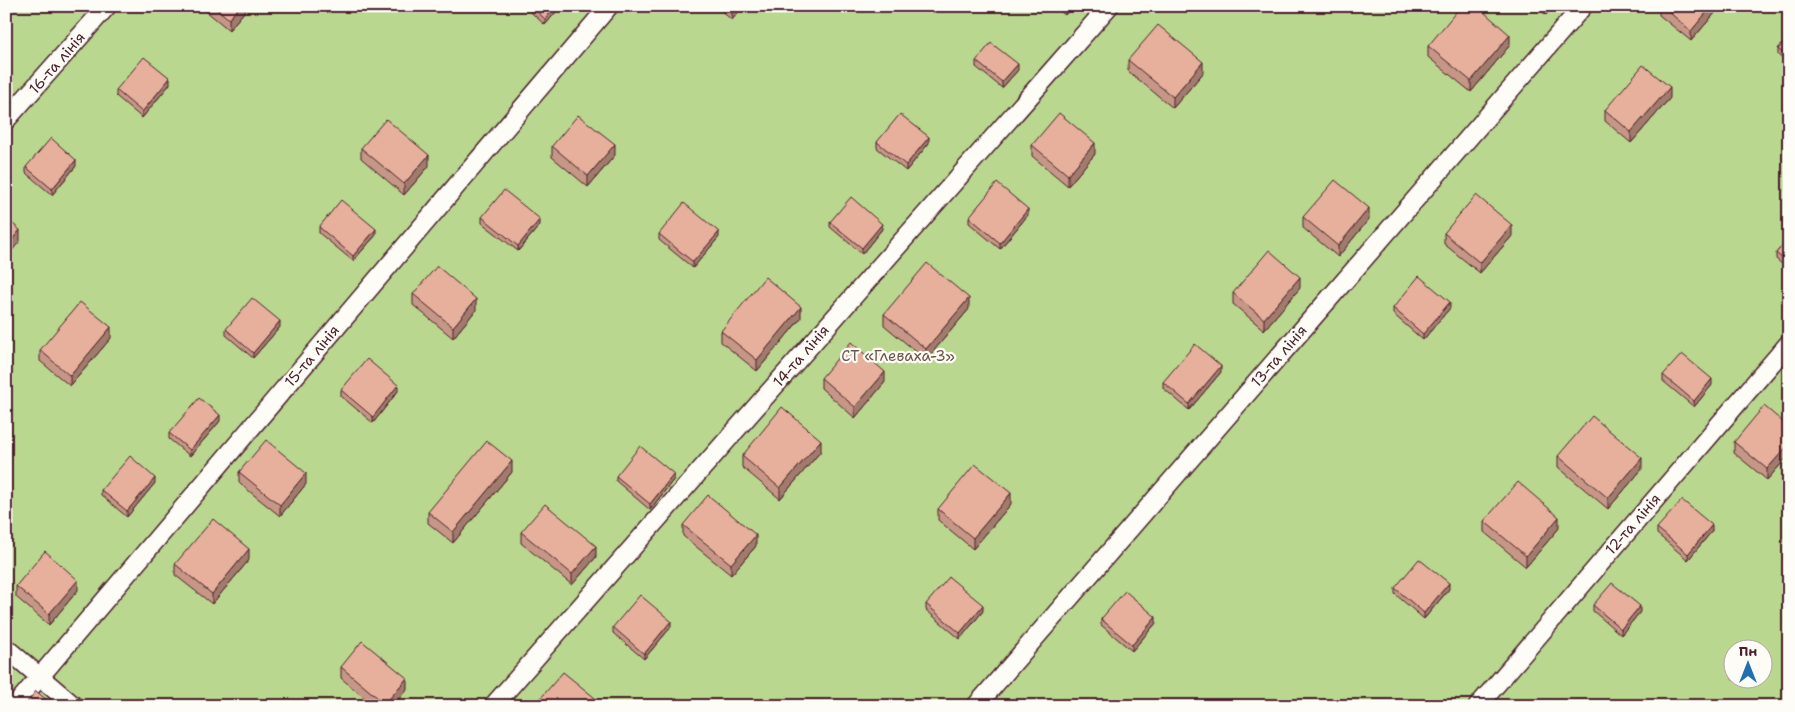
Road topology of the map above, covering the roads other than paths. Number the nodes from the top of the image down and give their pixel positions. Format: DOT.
graph roads {
  1 [pos="107,6"];
  2 [pos="609,6"];
  3 [pos="1109,6"];
  4 [pos="1583,6"];
  5 [pos="6,120"];
  6 [pos="1789,343"];
  7 [pos="6,648"];
  8 [pos="40,677"];
  9 [pos="15,706"];
  10 [pos="74,706"];
  11 [pos="493,706"];
  12 [pos="976,706"];
  13 [pos="1478,706"];
  1 -- 5 [label="lane, 16-та лінія"];
  2 -- 8 [label="lane, 15-та лінія"];
  3 -- 11 [label="lane, 14-та лінія"];
  4 -- 12 [label="lane, 13-та лінія"];
  6 -- 13 [label="lane, 12-та лінія"];
  7 -- 8 [label="lane"];
  8 -- 9 [label="lane, 15-та лінія"];
  8 -- 10 [label="lane"];
}
